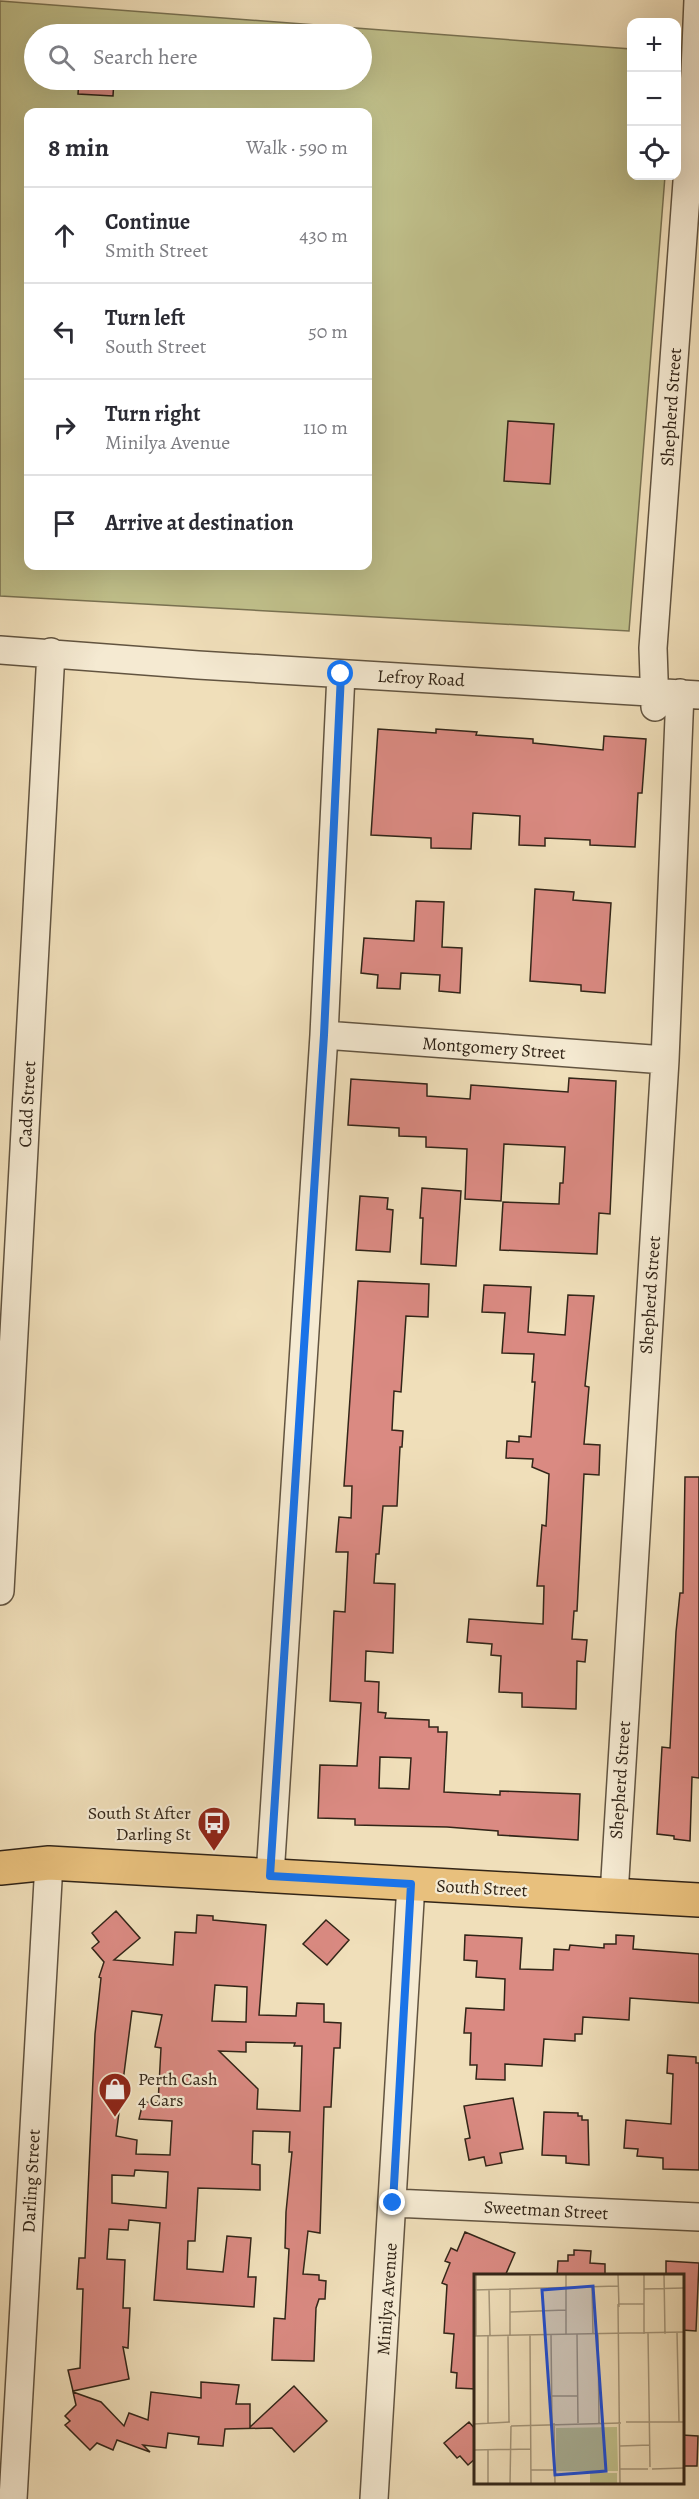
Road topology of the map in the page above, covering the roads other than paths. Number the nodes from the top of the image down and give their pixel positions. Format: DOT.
graph roads {
  1 [pos="698,0"];
  2 [pos="697,73"];
  3 [pos="0,650"];
  4 [pos="51,661"];
  5 [pos="0,667"];
  6 [pos="341,681"];
  7 [pos="678,701"];
  8 [pos="324,1035"];
  9 [pos="665,1060"];
  10 [pos="0,1591"];
  11 [pos="0,1848"];
  12 [pos="49,1863"];
  13 [pos="0,1868"];
  14 [pos="270,1876"];
  15 [pos="411,1884"];
  16 [pos="614,1895"];
  17 [pos="699,1900"];
  18 [pos="393,2203"];
  19 [pos="699,2217"];
  20 [pos="13,2499"];
  21 [pos="374,2499"];
  1 -- 2 [label="street, Shepherd Street"];
  2 -- 7 [label="street, Shepherd Street"];
  3 -- 4 [label="street, Lefroy Road"];
  4 -- 5 [label="street, Lefroy Road"];
  4 -- 6 [label="street, Lefroy Road"];
  4 -- 10 [label="street, Cadd Street"];
  6 -- 7 [label="street, Lefroy Road"];
  6 -- 8 [label="street"];
  7 -- 9 [label="street, Shepherd Street"];
  8 -- 9 [label="street, Montgomery Street"];
  8 -- 14 [label="street"];
  9 -- 16 [label="street, Shepherd Street"];
  11 -- 12 [label="main road, South Street"];
  12 -- 13 [label="main road, South Street"];
  12 -- 14 [label="main road, South Street"];
  12 -- 20 [label="street, Darling Street"];
  14 -- 15 [label="main road, South Street"];
  15 -- 16 [label="main road, South Street"];
  15 -- 18 [label="street, Minilya Avenue"];
  16 -- 17 [label="main road, South Street"];
  18 -- 19 [label="street, Sweetman Street"];
  18 -- 21 [label="street, Minilya Avenue"];
}
